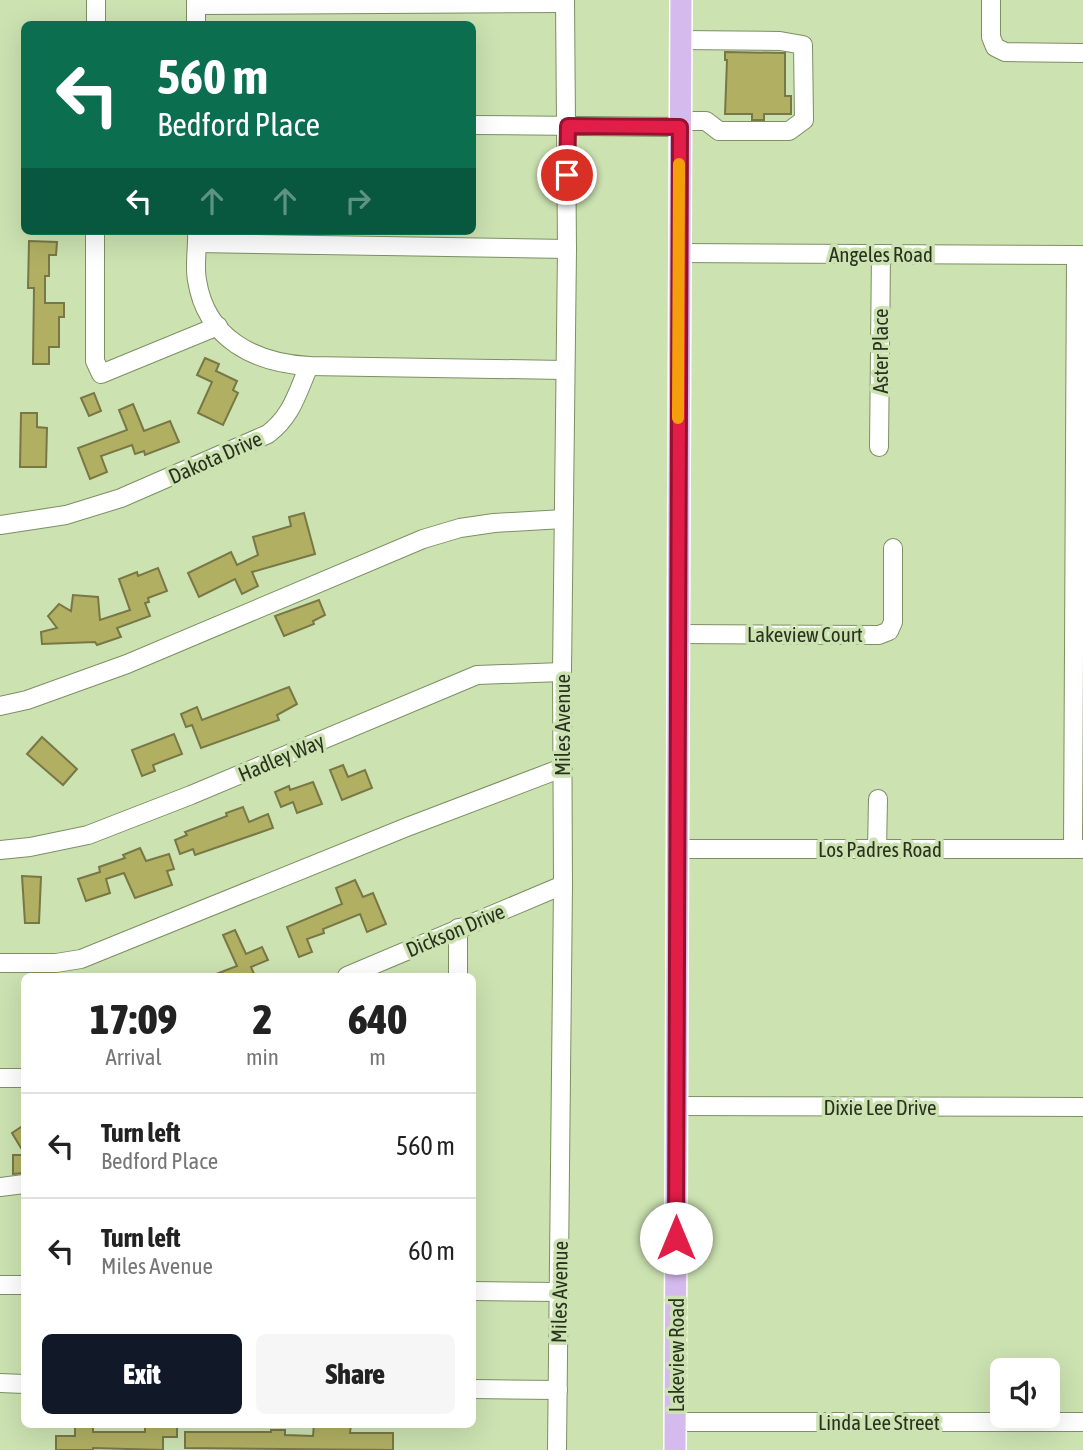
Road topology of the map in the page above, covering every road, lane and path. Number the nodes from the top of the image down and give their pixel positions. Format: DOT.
graph roads {
  1 [pos="96,0"];
  2 [pos="681,0"];
  3 [pos="991,0"];
  4 [pos="565,1"];
  5 [pos="196,2"];
  6 [pos="96,21"];
  7 [pos="196,21"];
  8 [pos="680,40"];
  9 [pos="1083,53"];
  10 [pos="680,124"];
  11 [pos="476,125"];
  12 [pos="568,126"];
  13 [pos="95,235"];
  14 [pos="197,237"];
  15 [pos="567,248"];
  16 [pos="679,253"];
  17 [pos="880,254"];
  18 [pos="1080,255"];
  19 [pos="218,326"];
  20 [pos="309,366"];
  21 [pos="565,370"];
  22 [pos="879,447"];
  23 [pos="1079,452"];
  24 [pos="563,519"];
  25 [pos="0,525"];
  26 [pos="893,548"];
  27 [pos="678,634"];
  28 [pos="1079,653"];
  29 [pos="562,672"];
  30 [pos="0,706"];
  31 [pos="562,768"];
  32 [pos="878,799"];
  33 [pos="677,849"];
  34 [pos="877,849"];
  35 [pos="1078,849"];
  36 [pos="0,850"];
  37 [pos="563,885"];
  38 [pos="458,928"];
  39 [pos="0,963"];
  40 [pos="359,973"];
  41 [pos="458,973"];
  42 [pos="0,1078"];
  43 [pos="21,1078"];
  44 [pos="676,1106"];
  45 [pos="1083,1107"];
  46 [pos="21,1184"];
  47 [pos="0,1187"];
  48 [pos="0,1285"];
  49 [pos="21,1285"];
  50 [pos="476,1291"];
  51 [pos="559,1292"];
  52 [pos="0,1383"];
  53 [pos="21,1384"];
  54 [pos="476,1389"];
  55 [pos="558,1390"];
  56 [pos="675,1422"];
  57 [pos="1083,1422"];
  58 [pos="557,1450"];
  59 [pos="675,1450"];
  1 -- 6 [label="street"];
  2 -- 8 [label="main road, Lakeview Road"];
  3 -- 9 [label="street"];
  4 -- 5 [label="street"];
  4 -- 12 [label="street, Miles Avenue"];
  5 -- 7 [label="street"];
  8 -- 10 [label="main road, Lakeview Road"];
  8 -- 10 [label="street"];
  10 -- 12 [label="street"];
  10 -- 16 [label="main road, Lakeview Road"];
  11 -- 12 [label="street"];
  12 -- 15 [label="street, Miles Avenue"];
  13 -- 19 [label="street"];
  14 -- 15 [label="street"];
  14 -- 19 [label="street"];
  15 -- 21 [label="street, Miles Avenue"];
  16 -- 17 [label="street, Angeles Road"];
  16 -- 27 [label="main road, Lakeview Road"];
  17 -- 18 [label="street, Angeles Road"];
  17 -- 22 [label="street, Aster Place"];
  18 -- 23 [label="street"];
  19 -- 20 [label="street"];
  20 -- 21 [label="street"];
  20 -- 25 [label="street, Dakota Drive"];
  21 -- 24 [label="street, Miles Avenue"];
  23 -- 28 [label="street"];
  24 -- 29 [label="street, Miles Avenue"];
  24 -- 30 [label="street"];
  26 -- 27 [label="street, Lakeview Court"];
  27 -- 33 [label="main road, Lakeview Road"];
  28 -- 35 [label="street"];
  29 -- 31 [label="street, Miles Avenue"];
  29 -- 36 [label="street, Hadley Way"];
  31 -- 37 [label="street, Miles Avenue"];
  31 -- 39 [label="street"];
  32 -- 34 [label="street"];
  33 -- 34 [label="street, Los Padres Road"];
  33 -- 44 [label="main road, Lakeview Road"];
  34 -- 35 [label="street, Los Padres Road"];
  37 -- 38 [label="street, Dickson Drive"];
  37 -- 51 [label="street, Miles Avenue"];
  38 -- 40 [label="street, Dickson Drive"];
  38 -- 41 [label="street"];
  42 -- 43 [label="street"];
  44 -- 45 [label="street, Dixie Lee Drive"];
  44 -- 56 [label="main road, Lakeview Road"];
  46 -- 47 [label="street"];
  48 -- 49 [label="street"];
  50 -- 51 [label="street"];
  51 -- 55 [label="street, Miles Avenue"];
  52 -- 53 [label="street"];
  54 -- 55 [label="street"];
  55 -- 58 [label="street, Miles Avenue"];
  56 -- 57 [label="street, Linda Lee Street"];
  56 -- 59 [label="main road, Lakeview Road"];
}
